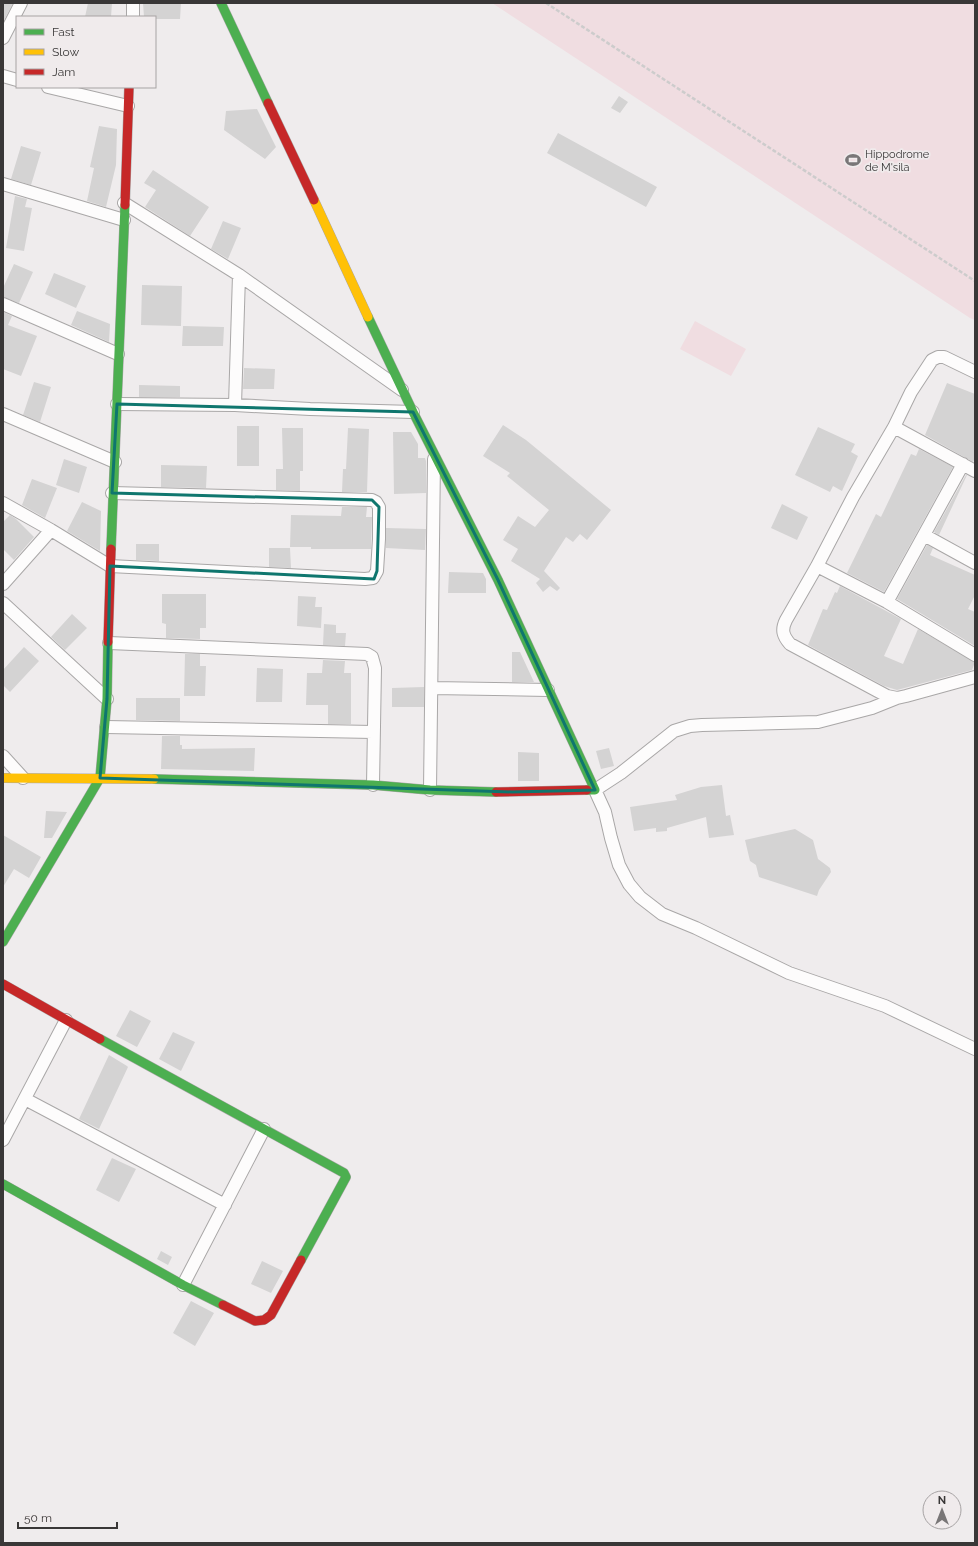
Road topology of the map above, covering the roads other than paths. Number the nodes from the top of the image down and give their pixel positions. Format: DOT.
graph roads {
  1 [pos="21,3"];
  2 [pos="133,3"];
  3 [pos="221,3"];
  4 [pos="133,16"];
  5 [pos="3,38"];
  6 [pos="3,76"];
  7 [pos="16,80"];
  8 [pos="52,88"];
  9 [pos="129,88"];
  10 [pos="128,106"];
  11 [pos="3,184"];
  12 [pos="124,203"];
  13 [pos="124,220"];
  14 [pos="239,275"];
  15 [pos="3,304"];
  16 [pos="118,354"];
  17 [pos="975,372"];
  18 [pos="403,391"];
  19 [pos="117,404"];
  20 [pos="235,405"];
  21 [pos="413,412"];
  22 [pos="3,414"];
  23 [pos="894,427"];
  24 [pos="434,457"];
  25 [pos="115,462"];
  26 [pos="963,464"];
  27 [pos="975,471"];
  28 [pos="112,494"];
  29 [pos="3,503"];
  30 [pos="51,530"];
  31 [pos="924,535"];
  32 [pos="975,563"];
  33 [pos="110,566"];
  34 [pos="817,566"];
  35 [pos="3,584"];
  36 [pos="887,602"];
  37 [pos="3,603"];
  38 [pos="109,643"];
  39 [pos="975,654"];
  40 [pos="975,677"];
  41 [pos="432,688"];
  42 [pos="548,690"];
  43 [pos="897,698"];
  44 [pos="107,699"];
  45 [pos="106,727"];
  46 [pos="373,732"];
  47 [pos="3,756"];
  48 [pos="3,778"];
  49 [pos="23,778"];
  50 [pos="100,778"];
  51 [pos="373,785"];
  52 [pos="430,790"];
  53 [pos="594,790"];
  54 [pos="3,942"];
  55 [pos="3,984"];
  56 [pos="66,1020"];
  57 [pos="975,1049"];
  58 [pos="25,1099"];
  59 [pos="264,1129"];
  60 [pos="3,1140"];
  61 [pos="3,1184"];
  62 [pos="225,1205"];
  63 [pos="183,1285"];
  1 -- 5 [label="street"];
  2 -- 4 [label="street"];
  3 -- 18 [label="street"];
  6 -- 7 [label="street"];
  8 -- 10 [label="street"];
  9 -- 10 [label="street"];
  10 -- 12 [label="street"];
  11 -- 13 [label="street"];
  12 -- 13 [label="street"];
  12 -- 14 [label="street"];
  13 -- 16 [label="street"];
  14 -- 18 [label="street"];
  14 -- 20 [label="street"];
  15 -- 16 [label="street"];
  16 -- 19 [label="street"];
  17 -- 23 [label="street"];
  18 -- 21 [label="street"];
  19 -- 20 [label="street"];
  19 -- 25 [label="street"];
  20 -- 21 [label="street"];
  21 -- 24 [label="street"];
  22 -- 25 [label="street"];
  23 -- 26 [label="street"];
  23 -- 34 [label="street"];
  24 -- 41 [label="street"];
  24 -- 42 [label="street"];
  25 -- 28 [label="street"];
  26 -- 27 [label="street"];
  26 -- 31 [label="street"];
  28 -- 33 [label="street"];
  28 -- 33 [label="street"];
  29 -- 30 [label="street"];
  30 -- 33 [label="street"];
  30 -- 35 [label="street"];
  31 -- 32 [label="street"];
  31 -- 36 [label="street"];
  33 -- 38 [label="street"];
  34 -- 36 [label="street"];
  34 -- 43 [label="street"];
  36 -- 39 [label="street"];
  37 -- 44 [label="street"];
  38 -- 44 [label="street"];
  38 -- 46 [label="street"];
  40 -- 43 [label="street"];
  41 -- 42 [label="street"];
  41 -- 52 [label="street"];
  42 -- 53 [label="street"];
  43 -- 53 [label="street"];
  44 -- 45 [label="street"];
  45 -- 46 [label="street"];
  45 -- 50 [label="street"];
  46 -- 51 [label="street"];
  47 -- 49 [label="street"];
  48 -- 49 [label="street"];
  49 -- 50 [label="street"];
  50 -- 51 [label="street"];
  50 -- 54 [label="street"];
  51 -- 52 [label="street"];
  52 -- 53 [label="street"];
  53 -- 57 [label="street"];
  55 -- 56 [label="street"];
  56 -- 58 [label="street"];
  56 -- 59 [label="street"];
  58 -- 60 [label="street"];
  58 -- 62 [label="street"];
  59 -- 62 [label="street"];
  59 -- 63 [label="street"];
  61 -- 63 [label="street"];
  62 -- 63 [label="street"];
}
